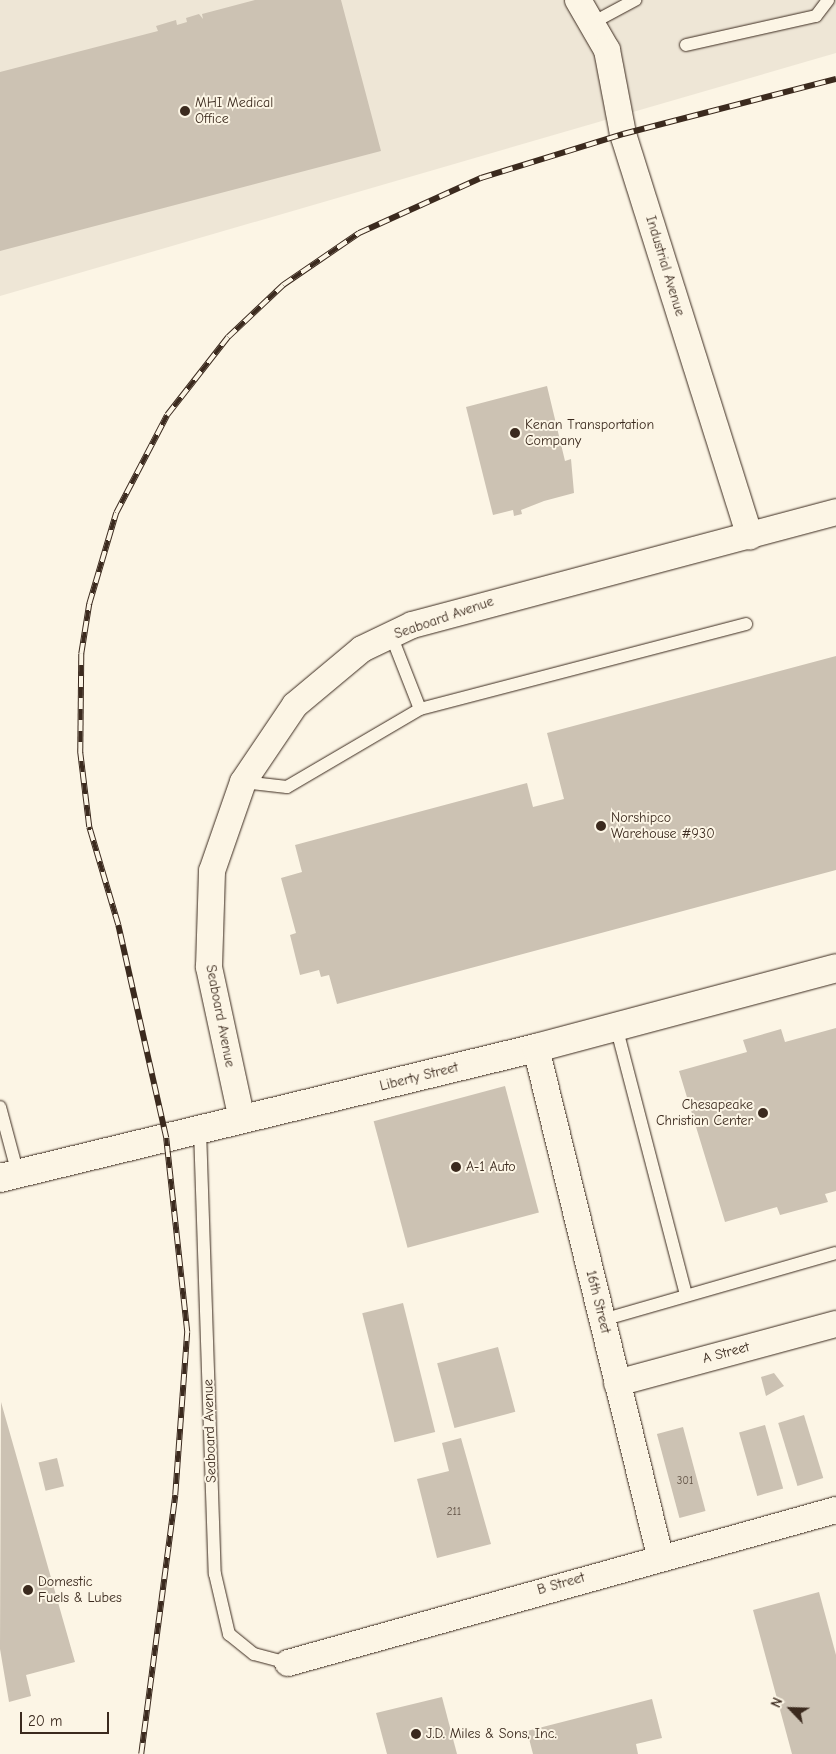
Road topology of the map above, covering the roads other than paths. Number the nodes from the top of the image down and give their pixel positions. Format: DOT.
graph roads {
  1 [pos="578,0"];
  2 [pos="635,0"];
  3 [pos="828,0"];
  4 [pos="594,22"];
  5 [pos="686,45"];
  6 [pos="836,512"];
  7 [pos="750,536"];
  8 [pos="746,624"];
  9 [pos="391,636"];
  10 [pos="420,709"];
  11 [pos="242,782"];
  12 [pos="836,968"];
  13 [pos="616,1026"];
  14 [pos="536,1048"];
  15 [pos="0,1107"];
  16 [pos="242,1120"];
  17 [pos="200,1130"];
  18 [pos="9,1176"];
  19 [pos="836,1252"];
  20 [pos="686,1295"];
  21 [pos="602,1320"];
  22 [pos="836,1324"];
  23 [pos="617,1383"];
  24 [pos="836,1510"];
  25 [pos="660,1556"];
  26 [pos="288,1663"];
  1 -- 4 [label="street, Industrial Avenue"];
  2 -- 4 [label="lane"];
  3 -- 5 [label="lane"];
  4 -- 7 [label="street, Industrial Avenue"];
  6 -- 7 [label="street, Seaboard Avenue"];
  7 -- 9 [label="street, Seaboard Avenue"];
  8 -- 10 [label="lane"];
  9 -- 10 [label="lane"];
  9 -- 11 [label="street, Seaboard Avenue"];
  10 -- 11 [label="lane"];
  11 -- 16 [label="street, Seaboard Avenue"];
  12 -- 13 [label="main road, Liberty Street"];
  13 -- 14 [label="main road, Liberty Street"];
  13 -- 20 [label="lane"];
  14 -- 16 [label="main road, Liberty Street"];
  14 -- 21 [label="street, 16th Street"];
  15 -- 18 [label="lane"];
  16 -- 17 [label="main road, Liberty Street"];
  17 -- 18 [label="main road, Liberty Street"];
  17 -- 26 [label="lane, Seaboard Avenue"];
  19 -- 20 [label="lane"];
  20 -- 21 [label="lane"];
  21 -- 23 [label="street, 16th Street"];
  22 -- 23 [label="street, A Street"];
  23 -- 25 [label="street, 16th Street"];
  24 -- 25 [label="street, B Street"];
  25 -- 26 [label="street, B Street"];
}
